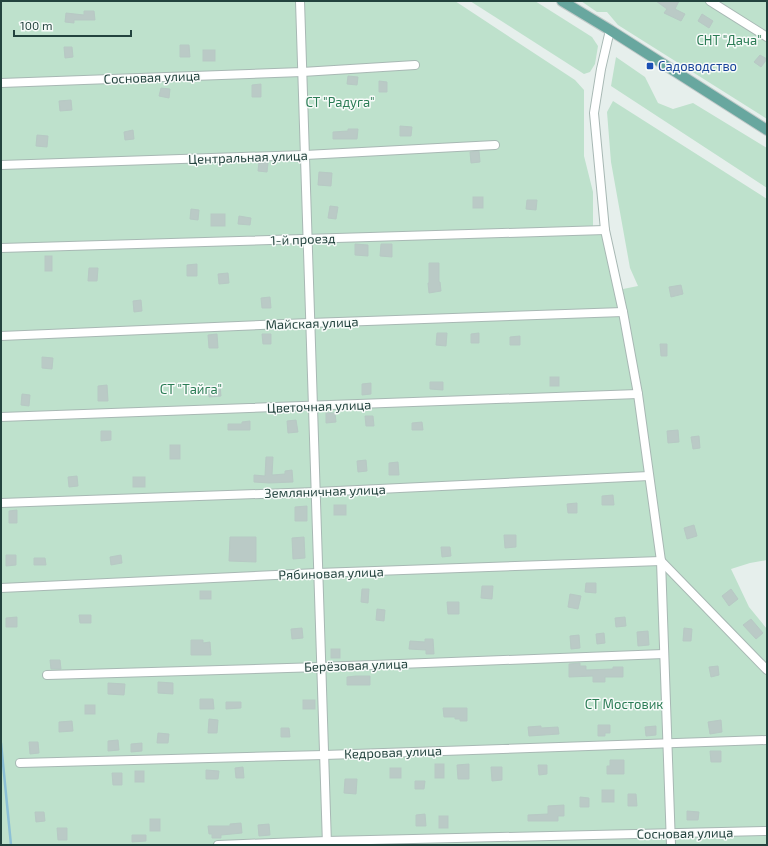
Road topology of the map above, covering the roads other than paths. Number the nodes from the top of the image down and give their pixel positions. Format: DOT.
graph roads {
  1 [pos="300,1"];
  2 [pos="562,1"];
  3 [pos="710,1"];
  4 [pos="610,30"];
  5 [pos="766,35"];
  6 [pos="415,65"];
  7 [pos="302,72"];
  8 [pos="1,83"];
  9 [pos="767,130"];
  10 [pos="495,145"];
  11 [pos="305,155"];
  12 [pos="1,165"];
  13 [pos="605,230"];
  14 [pos="308,239"];
  15 [pos="1,248"];
  16 [pos="622,312"];
  17 [pos="310,323"];
  18 [pos="1,336"];
  19 [pos="638,394"];
  20 [pos="313,406"];
  21 [pos="1,417"];
  22 [pos="649,476"];
  23 [pos="316,492"];
  24 [pos="1,503"];
  25 [pos="661,561"];
  26 [pos="318,573"];
  27 [pos="1,588"];
  28 [pos="664,654"];
  29 [pos="321,667"];
  30 [pos="767,670"];
  31 [pos="47,675"];
  32 [pos="767,740"];
  33 [pos="667,743"];
  34 [pos="324,755"];
  35 [pos="20,763"];
  36 [pos="767,831"];
  37 [pos="670,833"];
  38 [pos="327,843"];
  39 [pos="218,845"];
  40 [pos="671,845"];
  1 -- 7 [label="street"];
  2 -- 4 [label="main road"];
  3 -- 5 [label="street"];
  4 -- 9 [label="main road"];
  4 -- 13 [label="street"];
  6 -- 7 [label="street, Сосновая улица"];
  7 -- 8 [label="street, Сосновая улица"];
  7 -- 11 [label="street"];
  10 -- 11 [label="street, Центральная улица"];
  11 -- 12 [label="street, Центральная улица"];
  11 -- 14 [label="street"];
  13 -- 14 [label="street, 1-й проезд"];
  13 -- 16 [label="street"];
  14 -- 15 [label="street, 1-й проезд"];
  14 -- 17 [label="street"];
  16 -- 17 [label="street, Майская улица"];
  16 -- 19 [label="street"];
  17 -- 18 [label="street, Майская улица"];
  17 -- 20 [label="street"];
  19 -- 20 [label="street, Цветочная улица"];
  19 -- 22 [label="street"];
  20 -- 21 [label="street, Цветочная улица"];
  20 -- 23 [label="street"];
  22 -- 23 [label="street, Земляничная улица"];
  22 -- 25 [label="street"];
  23 -- 24 [label="street, Земляничная улица"];
  23 -- 26 [label="street"];
  25 -- 26 [label="street, Рябиновая улица"];
  25 -- 28 [label="street"];
  25 -- 30 [label="street"];
  26 -- 27 [label="street, Рябиновая улица"];
  26 -- 29 [label="street"];
  28 -- 29 [label="street, Берёзовая улица"];
  28 -- 33 [label="street"];
  29 -- 31 [label="street, Берёзовая улица"];
  29 -- 34 [label="street"];
  32 -- 33 [label="street, Кедровая улица"];
  33 -- 34 [label="street, Кедровая улица"];
  33 -- 37 [label="street"];
  34 -- 35 [label="street, Кедровая улица"];
  34 -- 38 [label="street"];
  36 -- 37 [label="street, Сосновая улица"];
  37 -- 38 [label="street, Сосновая улица"];
  37 -- 40 [label="street"];
  38 -- 39 [label="street, Сосновая улица"];
}
